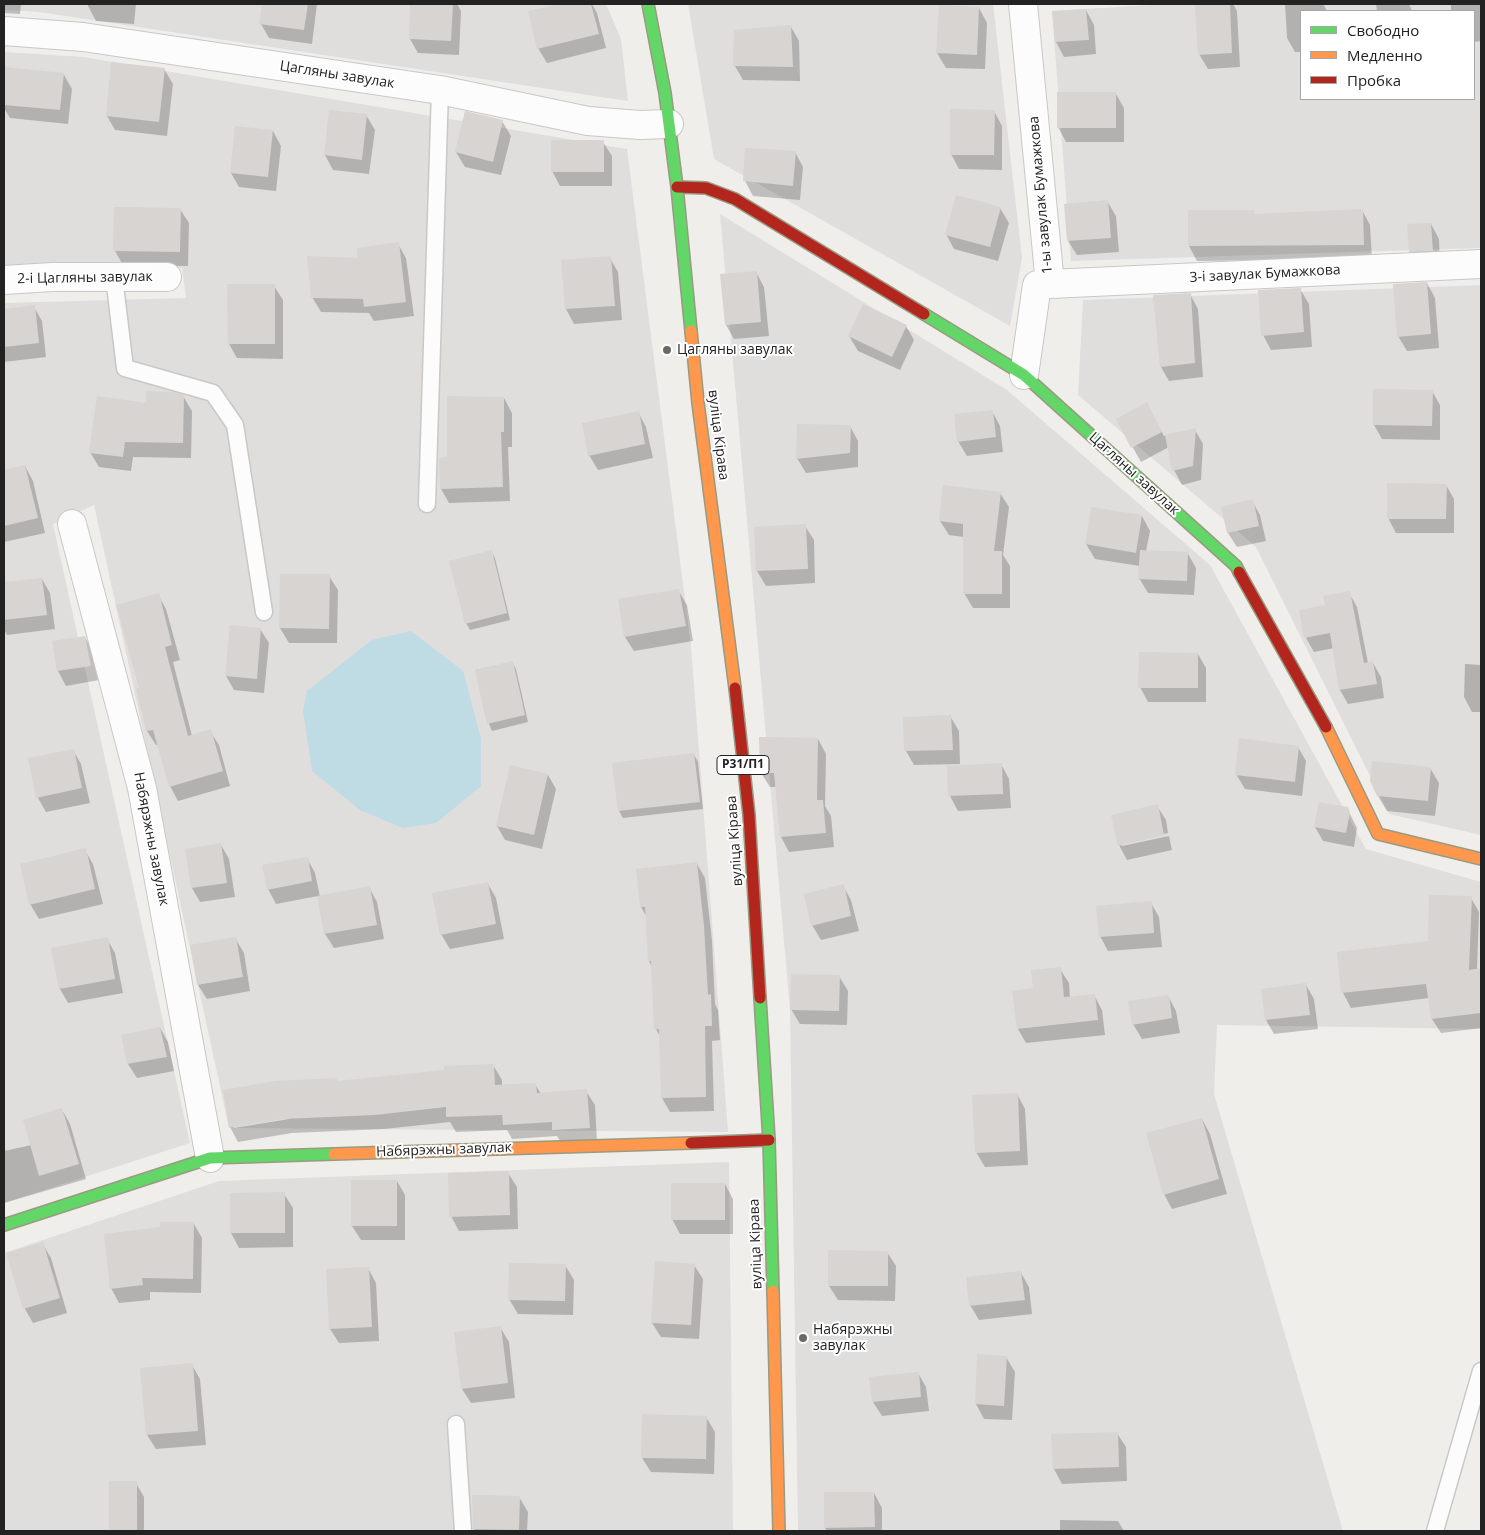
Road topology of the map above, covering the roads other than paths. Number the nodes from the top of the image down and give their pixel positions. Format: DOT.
graph roads {
  1 [pos="648,4"];
  2 [pos="1023,4"];
  3 [pos="4,32"];
  4 [pos="440,90"];
  5 [pos="669,124"];
  6 [pos="677,187"];
  7 [pos="1481,264"];
  8 [pos="114,277"];
  9 [pos="166,277"];
  10 [pos="4,280"];
  11 [pos="1050,284"];
  12 [pos="1024,375"];
  13 [pos="427,504"];
  14 [pos="72,524"];
  15 [pos="264,612"];
  16 [pos="1481,859"];
  17 [pos="768,1140"];
  18 [pos="210,1158"];
  19 [pos="4,1225"];
  20 [pos="1481,1371"];
  21 [pos="456,1424"];
  22 [pos="463,1531"];
  23 [pos="779,1531"];
  24 [pos="1435,1531"];
  1 -- 5 [label="street, вуліца Кірава / Р31/П1"];
  2 -- 11 [label="street, 1-ы завулак Бумажкова"];
  3 -- 4 [label="street, Цагляны завулак"];
  4 -- 5 [label="street, Цагляны завулак"];
  4 -- 13 [label="lane"];
  5 -- 6 [label="street, вуліца Кірава / Р31/П1"];
  6 -- 12 [label="street, Цагляны завулак"];
  6 -- 17 [label="street, вуліца Кірава / Р31/П1"];
  7 -- 11 [label="street, 3-і завулак Бумажкова"];
  8 -- 9 [label="street, 2-і Цагляны завулак"];
  8 -- 10 [label="street, 2-і Цагляны завулак"];
  8 -- 15 [label="lane"];
  11 -- 12 [label="street, 1-ы завулак Бумажкова"];
  12 -- 16 [label="street, Цагляны завулак"];
  14 -- 18 [label="street, Набярэжны завулак"];
  17 -- 18 [label="street, Набярэжны завулак"];
  17 -- 23 [label="street, вуліца Кірава / Р31/П1"];
  18 -- 19 [label="street, Набярэжны завулак"];
  20 -- 24 [label="lane"];
  21 -- 22 [label="lane"];
}
